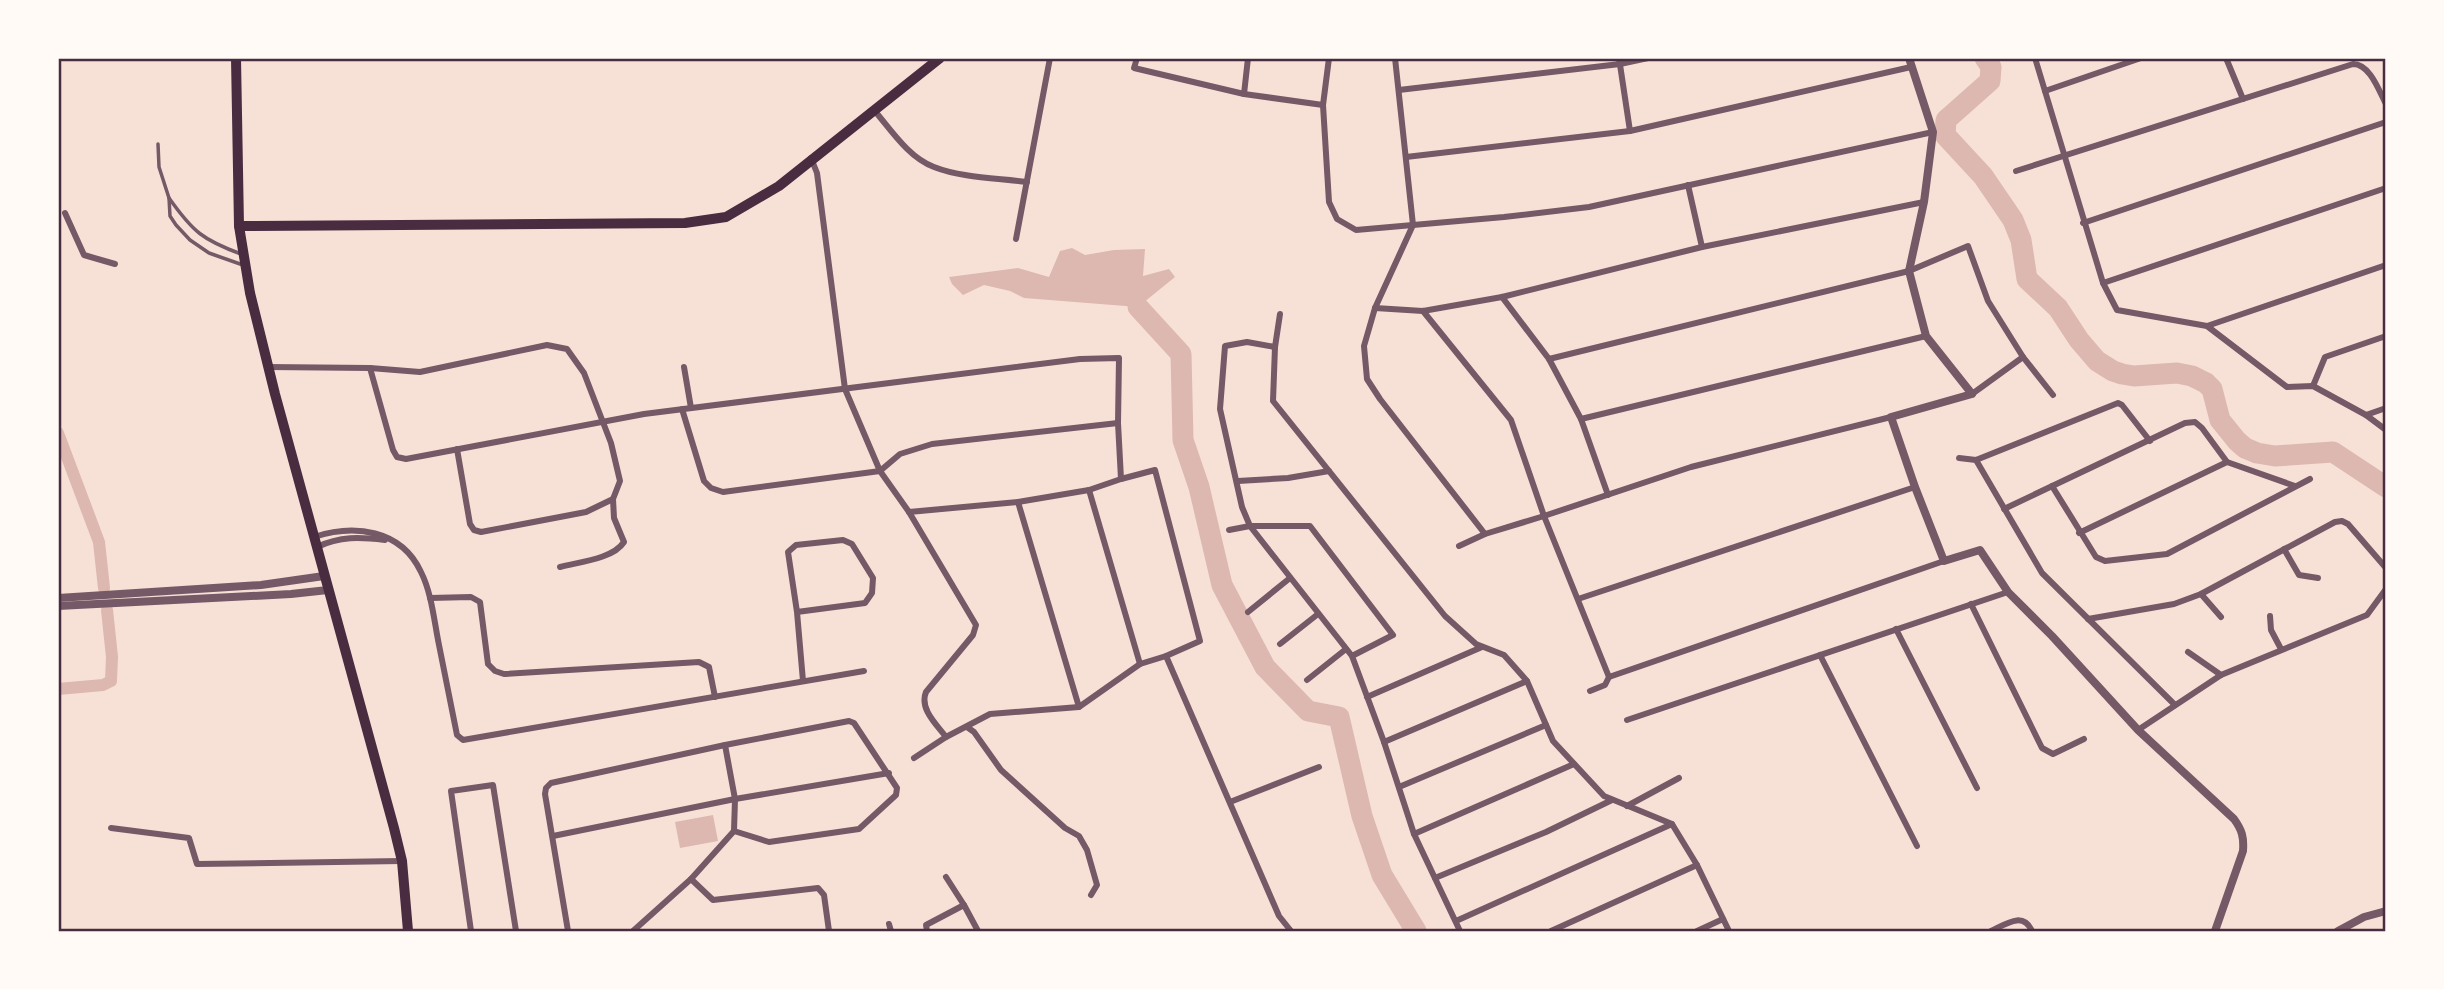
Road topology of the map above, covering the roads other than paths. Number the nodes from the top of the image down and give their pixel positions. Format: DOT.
graph roads {
  1 [pos="236,58"];
  2 [pos="940,58"];
  3 [pos="1050,58"];
  4 [pos="1137,58"];
  5 [pos="1248,58"];
  6 [pos="1329,58"];
  7 [pos="1395,58"];
  8 [pos="1648,58"];
  9 [pos="2035,58"];
  10 [pos="2141,58"];
  11 [pos="2226,58"];
  12 [pos="1619,61"];
  13 [pos="1910,62"];
  14 [pos="1399,90"];
  15 [pos="2045,91"];
  16 [pos="1244,94"];
  17 [pos="2243,99"];
  18 [pos="2386,104"];
  19 [pos="1323,105"];
  20 [pos="874,110"];
  21 [pos="2386,122"];
  22 [pos="1630,131"];
  23 [pos="1933,132"];
  24 [pos="158,144"];
  25 [pos="2064,155"];
  26 [pos="1406,157"];
  27 [pos="811,158"];
  28 [pos="2016,171"];
  29 [pos="1027,182"];
  30 [pos="1688,185"];
  31 [pos="2386,188"];
  32 [pos="169,198"];
  33 [pos="1924,202"];
  34 [pos="65,213"];
  35 [pos="2084,223"];
  36 [pos="1413,225"];
  37 [pos="239,226"];
  38 [pos="1016,239"];
  39 [pos="1702,247"];
  40 [pos="244,260"];
  41 [pos="115,264"];
  42 [pos="2386,265"];
  43 [pos="1909,271"];
  44 [pos="2103,283"];
  45 [pos="1502,297"];
  46 [pos="1375,308"];
  47 [pos="1423,311"];
  48 [pos="1280,313"];
  49 [pos="2207,326"];
  50 [pos="1926,336"];
  51 [pos="2386,336"];
  52 [pos="1275,347"];
  53 [pos="2023,357"];
  54 [pos="1549,359"];
  55 [pos="268,367"];
  56 [pos="684,367"];
  57 [pos="370,368"];
  58 [pos="2314,386"];
  59 [pos="845,389"];
  60 [pos="1972,394"];
  61 [pos="2053,395"];
  62 [pos="691,408"];
  63 [pos="2386,408"];
  64 [pos="682,409"];
  65 [pos="2366,415"];
  66 [pos="1891,418"];
  67 [pos="1581,419"];
  68 [pos="602,422"];
  69 [pos="1118,423"];
  70 [pos="2386,429"];
  71 [pos="2150,441"];
  72 [pos="457,449"];
  73 [pos="1959,458"];
  74 [pos="1976,460"];
  75 [pos="2227,462"];
  76 [pos="880,471"];
  77 [pos="1329,471"];
  78 [pos="1121,479"];
  79 [pos="2310,479"];
  80 [pos="1238,481"];
  81 [pos="2052,486"];
  82 [pos="2295,486"];
  83 [pos="1915,487"];
  84 [pos="1089,490"];
  85 [pos="1608,495"];
  86 [pos="613,499"];
  87 [pos="1018,502"];
  88 [pos="2004,509"];
  89 [pos="909,512"];
  90 [pos="1544,516"];
  91 [pos="1250,526"];
  92 [pos="1229,530"];
  93 [pos="2079,533"];
  94 [pos="1485,534"];
  95 [pos="315,542"];
  96 [pos="1459,546"];
  97 [pos="2284,549"];
  98 [pos="1944,561"];
  99 [pos="561,567"];
  100 [pos="2386,568"];
  101 [pos="324,576"];
  102 [pos="1290,578"];
  103 [pos="2318,578"];
  104 [pos="261,585"];
  105 [pos="2386,589"];
  106 [pos="328,590"];
  107 [pos="2008,592"];
  108 [pos="2201,594"];
  109 [pos="261,596"];
  110 [pos="58,598"];
  111 [pos="430,598"];
  112 [pos="1578,599"];
  113 [pos="1971,604"];
  114 [pos="58,606"];
  115 [pos="797,612"];
  116 [pos="1248,612"];
  117 [pos="1318,614"];
  118 [pos="2270,616"];
  119 [pos="2221,617"];
  120 [pos="2088,620"];
  121 [pos="1896,629"];
  122 [pos="1280,644"];
  123 [pos="1482,647"];
  124 [pos="1346,649"];
  125 [pos="2281,649"];
  126 [pos="2188,652"];
  127 [pos="1820,655"];
  128 [pos="1166,656"];
  129 [pos="1352,656"];
  130 [pos="1140,664"];
  131 [pos="864,671"];
  132 [pos="2221,675"];
  133 [pos="1609,677"];
  134 [pos="1307,680"];
  135 [pos="803,681"];
  136 [pos="1527,681"];
  137 [pos="1590,691"];
  138 [pos="715,697"];
  139 [pos="1367,697"];
  140 [pos="2175,705"];
  141 [pos="1079,707"];
  142 [pos="1627,719"];
  143 [pos="970,724"];
  144 [pos="1546,725"];
  145 [pos="2138,730"];
  146 [pos="946,737"];
  147 [pos="2084,739"];
  148 [pos="1384,742"];
  149 [pos="725,745"];
  150 [pos="914,758"];
  151 [pos="1574,764"];
  152 [pos="1319,767"];
  153 [pos="888,773"];
  154 [pos="1679,778"];
  155 [pos="1399,787"];
  156 [pos="1977,788"];
  157 [pos="735,799"];
  158 [pos="1612,800"];
  159 [pos="1230,802"];
  160 [pos="1627,806"];
  161 [pos="1672,824"];
  162 [pos="111,828"];
  163 [pos="734,831"];
  164 [pos="1414,834"];
  165 [pos="552,836"];
  166 [pos="1917,846"];
  167 [pos="402,861"];
  168 [pos="1697,865"];
  169 [pos="946,877"];
  170 [pos="691,878"];
  171 [pos="1435,878"];
  172 [pos="1091,895"];
  173 [pos="964,905"];
  174 [pos="2386,911"];
  175 [pos="1723,919"];
  176 [pos="1456,921"];
  177 [pos="638,929"];
  178 [pos="408,931"];
  179 [pos="471,931"];
  180 [pos="516,931"];
  181 [pos="568,931"];
  182 [pos="829,931"];
  183 [pos="927,931"];
  184 [pos="978,931"];
  185 [pos="1290,931"];
  186 [pos="1460,931"];
  187 [pos="1550,931"];
  188 [pos="1697,931"];
  189 [pos="1729,931"];
  190 [pos="1992,931"];
  191 [pos="2032,931"];
  192 [pos="2215,931"];
  193 [pos="2338,931"];
  1 -- 37 [label="main road"];
  2 -- 20 [label="main road"];
  3 -- 29 [label="street"];
  4 -- 16 [label="street"];
  5 -- 16 [label="street"];
  6 -- 19 [label="street"];
  7 -- 14 [label="street"];
  8 -- 12 [label="street"];
  9 -- 15 [label="street"];
  10 -- 15 [label="street"];
  11 -- 17 [label="street"];
  12 -- 14 [label="street"];
  12 -- 22 [label="street"];
  13 -- 22 [label="street"];
  13 -- 23 [label="street"];
  14 -- 26 [label="street"];
  15 -- 25 [label="street"];
  16 -- 19 [label="street"];
  17 -- 18 [label="street"];
  17 -- 25 [label="street"];
  19 -- 36 [label="street"];
  20 -- 27 [label="main road"];
  20 -- 29 [label="street"];
  21 -- 35 [label="street"];
  22 -- 26 [label="street"];
  23 -- 30 [label="street"];
  23 -- 33 [label="street"];
  24 -- 32 [label="lane"];
  25 -- 28 [label="street"];
  25 -- 35 [label="street"];
  26 -- 36 [label="street"];
  27 -- 37 [label="main road"];
  27 -- 59 [label="street"];
  29 -- 38 [label="street"];
  30 -- 36 [label="street"];
  30 -- 39 [label="street"];
  31 -- 44 [label="street"];
  32 -- 40 [label="lane"];
  32 -- 40 [label="lane"];
  33 -- 39 [label="street"];
  33 -- 43 [label="street"];
  34 -- 41 [label="street"];
  35 -- 44 [label="street"];
  36 -- 46 [label="street"];
  37 -- 40 [label="main road"];
  39 -- 45 [label="street"];
  40 -- 55 [label="main road"];
  42 -- 49 [label="street"];
  43 -- 50 [label="street"];
  43 -- 53 [label="street"];
  43 -- 54 [label="street"];
  44 -- 49 [label="street"];
  45 -- 47 [label="street"];
  45 -- 54 [label="street"];
  46 -- 47 [label="street"];
  46 -- 94 [label="street"];
  47 -- 90 [label="street"];
  48 -- 52 [label="street"];
  49 -- 58 [label="street"];
  50 -- 60 [label="street"];
  50 -- 67 [label="street"];
  51 -- 58 [label="street"];
  52 -- 77 [label="street"];
  52 -- 80 [label="street"];
  53 -- 60 [label="street"];
  53 -- 61 [label="street"];
  54 -- 67 [label="street"];
  55 -- 57 [label="street"];
  55 -- 95 [label="main road"];
  56 -- 62 [label="street"];
  57 -- 68 [label="street"];
  57 -- 72 [label="street"];
  58 -- 65 [label="street"];
  59 -- 62 [label="street"];
  59 -- 69 [label="street"];
  59 -- 76 [label="street"];
  60 -- 66 [label="street"];
  62 -- 64 [label="street"];
  63 -- 65 [label="street"];
  64 -- 68 [label="street"];
  64 -- 76 [label="street"];
  65 -- 70 [label="street"];
  66 -- 83 [label="street"];
  66 -- 85 [label="street"];
  67 -- 85 [label="street"];
  68 -- 72 [label="street"];
  68 -- 86 [label="street"];
  69 -- 76 [label="street"];
  69 -- 78 [label="street"];
  71 -- 74 [label="street"];
  71 -- 75 [label="street"];
  71 -- 81 [label="street"];
  72 -- 86 [label="street"];
  73 -- 74 [label="street"];
  74 -- 88 [label="street"];
  75 -- 82 [label="street"];
  75 -- 93 [label="street"];
  76 -- 89 [label="street"];
  77 -- 80 [label="street"];
  77 -- 123 [label="street"];
  78 -- 84 [label="street"];
  78 -- 128 [label="street"];
  79 -- 82 [label="street"];
  80 -- 91 [label="street"];
  81 -- 88 [label="street"];
  81 -- 93 [label="street"];
  82 -- 93 [label="street"];
  83 -- 98 [label="street"];
  83 -- 112 [label="street"];
  84 -- 87 [label="street"];
  84 -- 130 [label="street"];
  85 -- 90 [label="street"];
  86 -- 99 [label="street"];
  87 -- 89 [label="street"];
  87 -- 141 [label="street"];
  88 -- 120 [label="street"];
  89 -- 146 [label="street"];
  90 -- 94 [label="street"];
  90 -- 112 [label="street"];
  91 -- 92 [label="street"];
  91 -- 102 [label="street"];
  91 -- 129 [label="street"];
  94 -- 96 [label="street"];
  95 -- 101 [label="main road"];
  95 -- 111 [label="street"];
  97 -- 100 [label="street"];
  97 -- 103 [label="street"];
  97 -- 108 [label="street"];
  98 -- 107 [label="street"];
  98 -- 133 [label="street"];
  101 -- 104 [label="street"];
  101 -- 106 [label="main road"];
  102 -- 116 [label="street"];
  102 -- 117 [label="street"];
  104 -- 109 [label="street"];
  104 -- 110 [label="street"];
  105 -- 125 [label="street"];
  106 -- 109 [label="street"];
  106 -- 167 [label="main road"];
  107 -- 113 [label="street"];
  107 -- 145 [label="street"];
  108 -- 119 [label="street"];
  108 -- 120 [label="street"];
  109 -- 114 [label="street"];
  111 -- 138 [label="street"];
  111 -- 138 [label="street"];
  112 -- 133 [label="street"];
  113 -- 121 [label="street"];
  113 -- 147 [label="street"];
  115 -- 115 [label="street"];
  115 -- 135 [label="street"];
  117 -- 122 [label="street"];
  117 -- 124 [label="street"];
  118 -- 125 [label="street"];
  120 -- 140 [label="street"];
  121 -- 127 [label="street"];
  121 -- 156 [label="street"];
  123 -- 136 [label="street"];
  123 -- 139 [label="street"];
  124 -- 129 [label="street"];
  124 -- 134 [label="street"];
  125 -- 132 [label="street"];
  126 -- 132 [label="street"];
  127 -- 142 [label="street"];
  127 -- 166 [label="street"];
  128 -- 130 [label="street"];
  128 -- 159 [label="street"];
  129 -- 139 [label="street"];
  130 -- 141 [label="street"];
  131 -- 135 [label="street"];
  132 -- 140 [label="street"];
  133 -- 137 [label="street"];
  135 -- 138 [label="street"];
  136 -- 144 [label="street"];
  136 -- 148 [label="street"];
  139 -- 148 [label="street"];
  140 -- 145 [label="street"];
  141 -- 143 [label="street"];
  143 -- 146 [label="street"];
  143 -- 172 [label="street"];
  144 -- 151 [label="street"];
  144 -- 155 [label="street"];
  145 -- 192 [label="street"];
  146 -- 150 [label="street"];
  148 -- 155 [label="street"];
  149 -- 153 [label="street"];
  149 -- 157 [label="street"];
  149 -- 165 [label="street"];
  151 -- 158 [label="street"];
  151 -- 164 [label="street"];
  152 -- 159 [label="street"];
  153 -- 157 [label="street"];
  153 -- 163 [label="street"];
  154 -- 160 [label="street"];
  155 -- 164 [label="street"];
  157 -- 163 [label="street"];
  157 -- 165 [label="street"];
  158 -- 160 [label="street"];
  158 -- 171 [label="street"];
  159 -- 185 [label="street"];
  160 -- 161 [label="street"];
  161 -- 168 [label="street"];
  161 -- 176 [label="street"];
  162 -- 167 [label="street"];
  163 -- 170 [label="street"];
  164 -- 171 [label="street"];
  165 -- 181 [label="street"];
  167 -- 178 [label="main road"];
  168 -- 175 [label="street"];
  168 -- 187 [label="street"];
  169 -- 173 [label="street"];
  170 -- 177 [label="street"];
  170 -- 182 [label="street"];
  171 -- 176 [label="street"];
  173 -- 183 [label="street"];
  173 -- 184 [label="street"];
  174 -- 193 [label="street"];
  175 -- 188 [label="street"];
  175 -- 189 [label="street"];
  176 -- 186 [label="street"];
  179 -- 180 [label="street"];
  190 -- 191 [label="street"];
}
